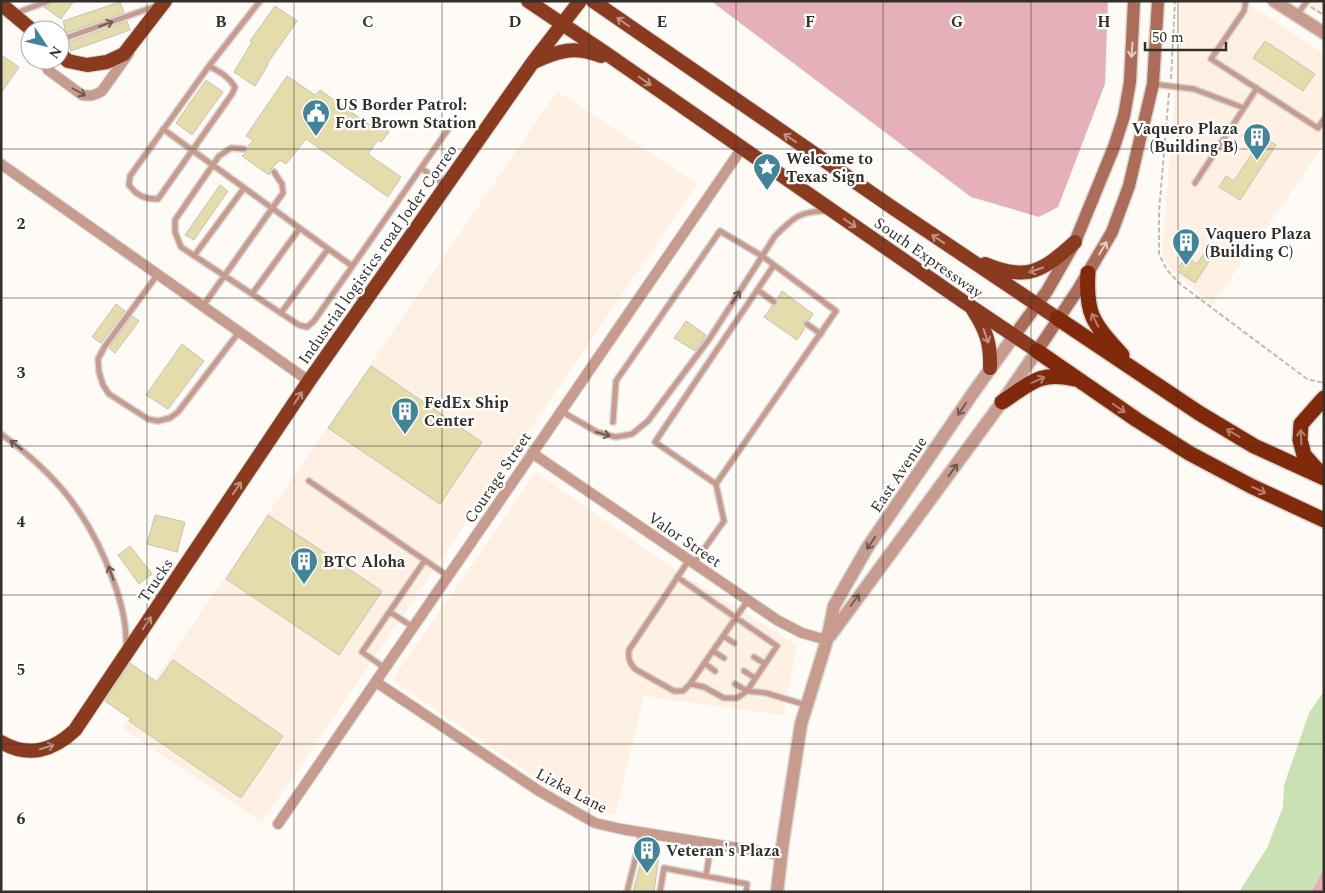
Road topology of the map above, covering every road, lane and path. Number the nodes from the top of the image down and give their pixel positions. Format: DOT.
graph roads {
  1 [pos="49,1"];
  2 [pos="260,1"];
  3 [pos="528,1"];
  4 [pos="580,1"];
  5 [pos="594,1"];
  6 [pos="1134,1"];
  7 [pos="1158,1"];
  8 [pos="1175,1"];
  9 [pos="1246,1"];
  10 [pos="1274,1"];
  11 [pos="161,2"];
  12 [pos="1306,2"];
  13 [pos="1,4"];
  14 [pos="13,14"];
  15 [pos="1324,15"];
  16 [pos="1297,16"];
  17 [pos="20,20"];
  18 [pos="20,23"];
  19 [pos="562,24"];
  20 [pos="146,26"];
  21 [pos="1324,33"];
  22 [pos="70,36"];
  23 [pos="70,59"];
  24 [pos="533,62"];
  25 [pos="620,64"];
  26 [pos="209,66"];
  27 [pos="48,70"];
  28 [pos="1153,84"];
  29 [pos="1170,86"];
  30 [pos="1257,88"];
  31 [pos="1244,108"];
  32 [pos="1324,119"];
  33 [pos="449,128"];
  34 [pos="163,129"];
  35 [pos="742,148"];
  36 [pos="244,149"];
  37 [pos="192,150"];
  38 [pos="1,164"];
  39 [pos="212,165"];
  40 [pos="421,168"];
  41 [pos="274,172"];
  42 [pos="1195,183"];
  43 [pos="446,186"];
  44 [pos="244,188"];
  45 [pos="272,208"];
  46 [pos="832,211"];
  47 [pos="300,228"];
  48 [pos="1075,242"];
  49 [pos="328,249"];
  50 [pos="955,251"];
  51 [pos="194,256"];
  52 [pos="762,256"];
  53 [pos="774,265"];
  54 [pos="352,266"];
  55 [pos="1088,273"];
  56 [pos="158,274"];
  57 [pos="225,275"];
  58 [pos="758,290"];
  59 [pos="252,294"];
  60 [pos="774,302"];
  61 [pos="1037,305"];
  62 [pos="203,306"];
  63 [pos="971,307"];
  64 [pos="281,313"];
  65 [pos="1057,318"];
  66 [pos="807,324"];
  67 [pos="240,332"];
  68 [pos="821,334"];
  69 [pos="1014,336"];
  70 [pos="1037,351"];
  71 [pos="990,368"];
  72 [pos="1137,371"];
  73 [pos="1079,380"];
  74 [pos="309,381"];
  75 [pos="1324,383"];
  76 [pos="1324,398"];
  77 [pos="1002,402"];
  78 [pos="561,411"];
  79 [pos="613,422"];
  80 [pos="1,434"];
  81 [pos="532,453"];
  82 [pos="1324,477"];
  83 [pos="309,481"];
  84 [pos="716,484"];
  85 [pos="1324,520"];
  86 [pos="425,560"];
  87 [pos="691,561"];
  88 [pos="448,576"];
  89 [pos="677,577"];
  90 [pos="748,600"];
  91 [pos="390,612"];
  92 [pos="735,618"];
  93 [pos="413,627"];
  94 [pos="723,636"];
  95 [pos="827,640"];
  96 [pos="734,643"];
  97 [pos="713,651"];
  98 [pos="126,655"];
  99 [pos="754,657"];
  100 [pos="724,658"];
  101 [pos="704,663"];
  102 [pos="765,664"];
  103 [pos="386,668"];
  104 [pos="715,671"];
  105 [pos="744,671"];
  106 [pos="755,678"];
  107 [pos="376,682"];
  108 [pos="690,684"];
  109 [pos="735,684"];
  110 [pos="747,692"];
  111 [pos="807,706"];
  112 [pos="1,742"];
  113 [pos="278,824"];
  114 [pos="642,832"];
  115 [pos="711,843"];
  116 [pos="781,855"];
  117 [pos="706,876"];
  118 [pos="627,892"];
  119 [pos="660,892"];
  120 [pos="746,892"];
  121 [pos="777,892"];
  1 -- 14 [label="lane"];
  2 -- 26 [label="lane"];
  3 -- 19 [label="highway, South Expressway"];
  4 -- 19 [label="highway, Industrial logistics road Joder Correo"];
  50 -- 5 [label="highway, South Expressway, one-way"];
  6 -- 48 [label="main road, one-way"];
  7 -- 28 [label="main road"];
  8 -- 29 [label="path"];
  9 -- 30 [label="lane"];
  10 -- 16 [label="street"];
  11 -- 20 [label="highway"];
  22 -- 11 [label="lane, one-way"];
  12 -- 15 [label="path"];
  12 -- 16 [label="lane"];
  13 -- 14 [label="highway"];
  14 -- 17 [label="highway"];
  14 -- 18 [label="street"];
  16 -- 21 [label="street"];
  19 -- 24 [label="highway, Industrial logistics road Joder Correo"];
  19 -- 25 [label="highway, South Expressway"];
  20 -- 23 [label="highway"];
  27 -- 20 [label="street, one-way"];
  24 -- 25 [label="highway"];
  24 -- 43 [label="highway, Industrial logistics road Joder Correo"];
  25 -- 35 [label="highway, South Expressway, one-way"];
  26 -- 34 [label="lane"];
  26 -- 37 [label="lane"];
  28 -- 29 [label="lane"];
  55 -- 28 [label="main road, one-way"];
  29 -- 31 [label="lane"];
  29 -- 75 [label="path"];
  30 -- 31 [label="lane"];
  30 -- 32 [label="lane"];
  31 -- 42 [label="lane"];
  33 -- 40 [label="lane"];
  34 -- 37 [label="lane"];
  34 -- 37 [label="lane"];
  35 -- 46 [label="highway, South Expressway"];
  35 -- 78 [label="street, Courage Street"];
  36 -- 39 [label="lane"];
  37 -- 39 [label="lane"];
  38 -- 56 [label="street"];
  39 -- 44 [label="lane"];
  39 -- 51 [label="lane"];
  40 -- 43 [label="lane"];
  40 -- 54 [label="lane"];
  41 -- 45 [label="lane"];
  43 -- 74 [label="highway, Industrial logistics road Joder Correo"];
  44 -- 45 [label="lane"];
  44 -- 51 [label="lane"];
  45 -- 47 [label="lane"];
  45 -- 57 [label="lane"];
  46 -- 52 [label="lane"];
  46 -- 63 [label="highway, South Expressway, one-way"];
  47 -- 49 [label="lane"];
  47 -- 59 [label="lane"];
  48 -- 50 [label="highway, one-way"];
  48 -- 61 [label="main road"];
  49 -- 54 [label="lane"];
  49 -- 64 [label="lane"];
  50 -- 61 [label="highway, South Expressway"];
  51 -- 57 [label="lane"];
  52 -- 53 [label="lane"];
  78 -- 52 [label="lane, one-way"];
  52 -- 79 [label="lane"];
  53 -- 58 [label="lane"];
  53 -- 68 [label="lane"];
  54 -- 64 [label="lane"];
  55 -- 65 [label="main road"];
  72 -- 55 [label="highway, one-way"];
  56 -- 62 [label="street"];
  56 -- 67 [label="lane"];
  57 -- 59 [label="lane"];
  57 -- 62 [label="lane"];
  58 -- 60 [label="lane"];
  58 -- 84 [label="lane"];
  59 -- 64 [label="lane"];
  61 -- 65 [label="highway, South Expressway"];
  61 -- 69 [label="main road"];
  62 -- 67 [label="street"];
  63 -- 69 [label="highway, South Expressway"];
  63 -- 71 [label="highway, one-way"];
  65 -- 70 [label="main road"];
  65 -- 72 [label="highway, South Expressway"];
  66 -- 68 [label="lane"];
  67 -- 74 [label="street"];
  68 -- 84 [label="lane"];
  69 -- 70 [label="highway, South Expressway"];
  69 -- 71 [label="street, East Avenue"];
  70 -- 73 [label="highway, South Expressway"];
  70 -- 77 [label="street, East Avenue"];
  71 -- 95 [label="street, East Avenue, one-way"];
  82 -- 72 [label="highway, South Expressway, one-way"];
  77 -- 73 [label="highway, one-way"];
  73 -- 85 [label="highway, South Expressway, one-way"];
  98 -- 74 [label="highway, Trucks, one-way"];
  82 -- 76 [label="highway, one-way"];
  95 -- 77 [label="street, East Avenue, one-way"];
  78 -- 81 [label="street, Courage Street"];
  98 -- 80 [label="lane, one-way"];
  81 -- 87 [label="street, Valor Street"];
  81 -- 88 [label="street, Courage Street"];
  83 -- 86 [label="lane"];
  84 -- 87 [label="lane"];
  86 -- 88 [label="lane"];
  86 -- 91 [label="lane"];
  87 -- 89 [label="lane"];
  87 -- 90 [label="street, Valor Street"];
  88 -- 93 [label="street, Courage Street"];
  89 -- 92 [label="lane"];
  89 -- 108 [label="lane"];
  90 -- 92 [label="lane"];
  90 -- 95 [label="street, Valor Street"];
  91 -- 93 [label="lane"];
  91 -- 103 [label="lane"];
  92 -- 94 [label="lane"];
  92 -- 102 [label="lane"];
  93 -- 103 [label="street, Courage Street"];
  94 -- 96 [label="lane"];
  94 -- 97 [label="lane"];
  95 -- 111 [label="street, East Avenue"];
  97 -- 100 [label="lane"];
  97 -- 101 [label="lane"];
  112 -- 98 [label="highway, Trucks, one-way"];
  99 -- 102 [label="lane"];
  101 -- 104 [label="lane"];
  101 -- 108 [label="lane"];
  102 -- 106 [label="lane"];
  103 -- 107 [label="street, Courage Street"];
  105 -- 106 [label="lane"];
  106 -- 110 [label="lane"];
  107 -- 113 [label="street, Courage Street"];
  107 -- 114 [label="street, Lizka Lane"];
  108 -- 110 [label="lane"];
  109 -- 110 [label="lane"];
  110 -- 111 [label="lane"];
  111 -- 116 [label="street, East Avenue"];
  114 -- 115 [label="street, Lizka Lane"];
  114 -- 118 [label="lane"];
  115 -- 116 [label="street, Lizka Lane"];
  115 -- 117 [label="lane"];
  116 -- 121 [label="street, East Avenue"];
  117 -- 119 [label="lane"];
  117 -- 120 [label="lane"];
}
